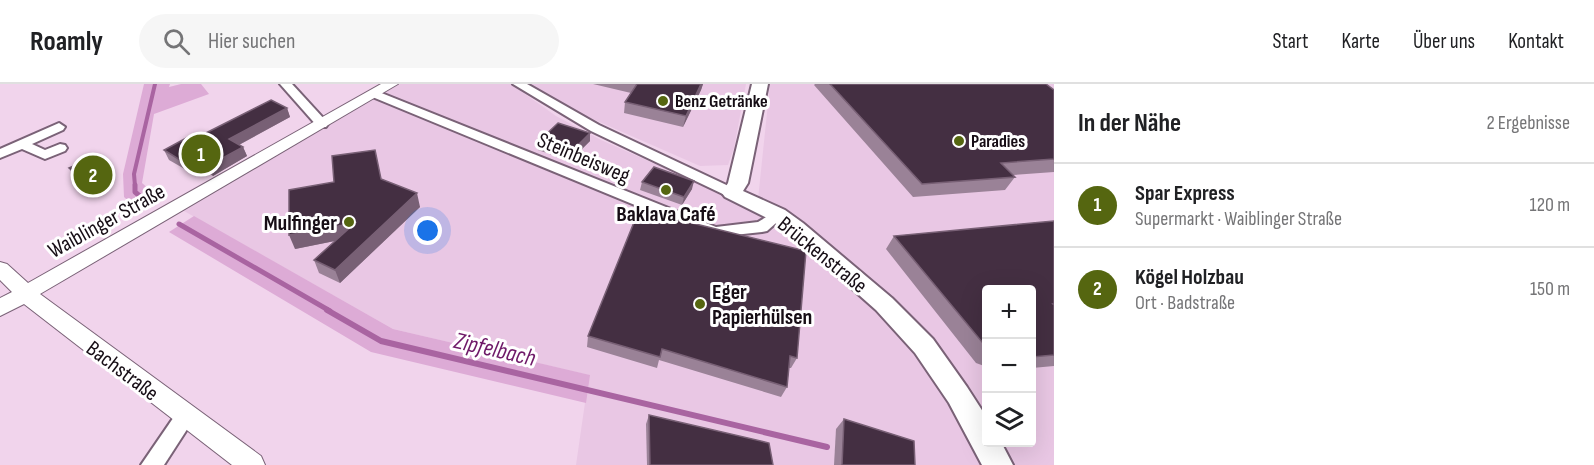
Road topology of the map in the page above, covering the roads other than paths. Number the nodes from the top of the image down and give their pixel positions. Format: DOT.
graph roads {
  1 [pos="286,84"];
  2 [pos="391,84"];
  3 [pos="519,84"];
  4 [pos="759,84"];
  5 [pos="374,94"];
  6 [pos="322,124"];
  7 [pos="59,127"];
  8 [pos="22,144"];
  9 [pos="60,148"];
  10 [pos="0,154"];
  11 [pos="732,193"];
  12 [pos="778,215"];
  13 [pos="0,269"];
  14 [pos="25,294"];
  15 [pos="0,308"];
  16 [pos="185,417"];
  17 [pos="152,465"];
  18 [pos="252,465"];
  19 [pos="998,465"];
  1 -- 6 [label="street"];
  2 -- 5 [label="street, Waiblinger Straße"];
  3 -- 11 [label="street, Brückenstraße"];
  4 -- 11 [label="main road"];
  5 -- 6 [label="street, Waiblinger Straße"];
  5 -- 12 [label="street, Steinbeisweg"];
  6 -- 14 [label="street, Waiblinger Straße"];
  7 -- 8 [label="street"];
  8 -- 9 [label="street"];
  8 -- 10 [label="street"];
  11 -- 12 [label="main road, Brückenstraße"];
  12 -- 19 [label="main road, Brückenstraße"];
  13 -- 14 [label="street, Bachstraße"];
  14 -- 15 [label="street, Waiblinger Straße"];
  14 -- 16 [label="street, Bachstraße"];
  16 -- 17 [label="street"];
  16 -- 18 [label="street, Bachstraße"];
}
